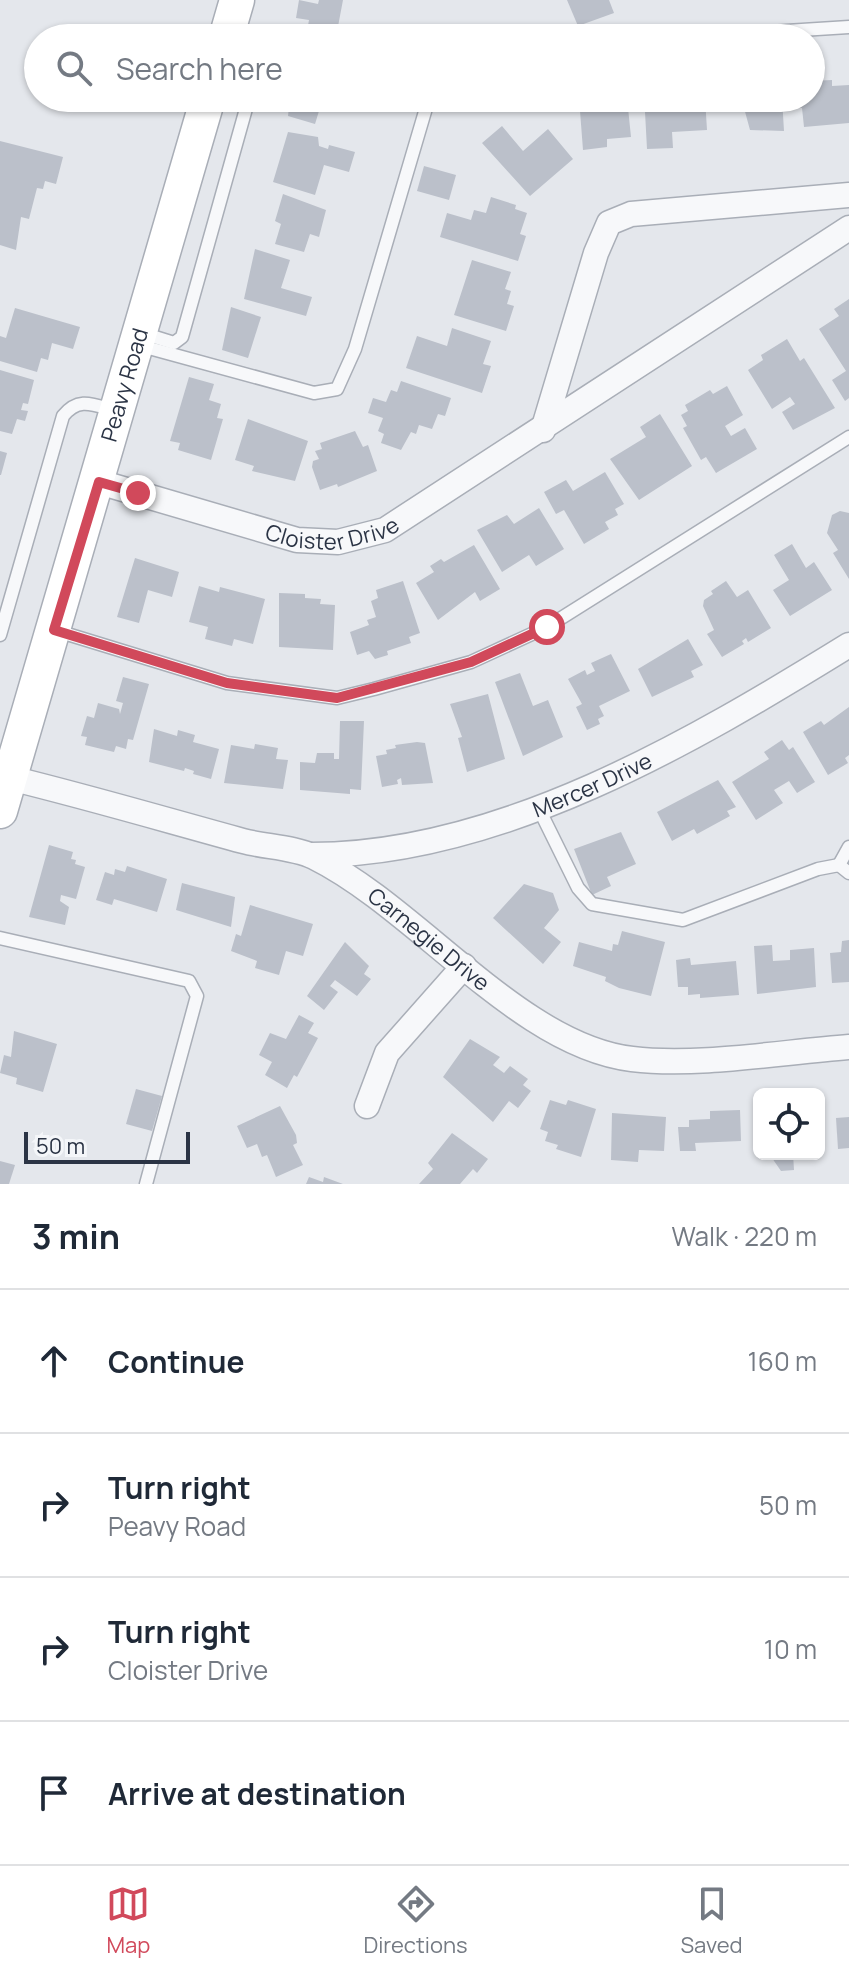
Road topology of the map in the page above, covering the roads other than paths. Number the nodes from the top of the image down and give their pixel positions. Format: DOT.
graph roads {
  1 [pos="237,0"];
  2 [pos="230,24"];
  3 [pos="849,27"];
  4 [pos="825,29"];
  5 [pos="204,112"];
  6 [pos="245,112"];
  7 [pos="425,112"];
  8 [pos="849,195"];
  9 [pos="849,228"];
  10 [pos="140,339"];
  11 [pos="118,411"];
  12 [pos="543,430"];
  13 [pos="849,437"];
  14 [pos="99,482"];
  15 [pos="54,630"];
  16 [pos="0,635"];
  17 [pos="849,645"];
  18 [pos="5,776"];
  19 [pos="539,809"];
  20 [pos="0,811"];
  21 [pos="849,847"];
  22 [pos="311,855"];
  23 [pos="844,869"];
  24 [pos="0,938"];
  25 [pos="464,966"];
  26 [pos="849,1047"];
  27 [pos="367,1106"];
  28 [pos="146,1184"];
  1 -- 2 [label="street"];
  3 -- 4 [label="lane"];
  5 -- 10 [label="street, Peavy Road"];
  6 -- 10 [label="lane"];
  7 -- 10 [label="lane"];
  8 -- 12 [label="street"];
  9 -- 12 [label="street, Cloister Drive"];
  10 -- 11 [label="street, Peavy Road"];
  11 -- 14 [label="street, Peavy Road"];
  11 -- 16 [label="lane"];
  12 -- 14 [label="street, Cloister Drive"];
  13 -- 15 [label="lane"];
  14 -- 15 [label="street, Peavy Road"];
  15 -- 18 [label="street, Peavy Road"];
  17 -- 19 [label="street, Mercer Drive"];
  18 -- 20 [label="street, Peavy Road"];
  18 -- 22 [label="street, Carnegie Drive"];
  19 -- 22 [label="street, Mercer Drive"];
  19 -- 23 [label="lane"];
  21 -- 23 [label="lane"];
  22 -- 25 [label="street, Carnegie Drive"];
  24 -- 28 [label="lane"];
  25 -- 26 [label="street, Carnegie Drive"];
  25 -- 27 [label="street"];
}
